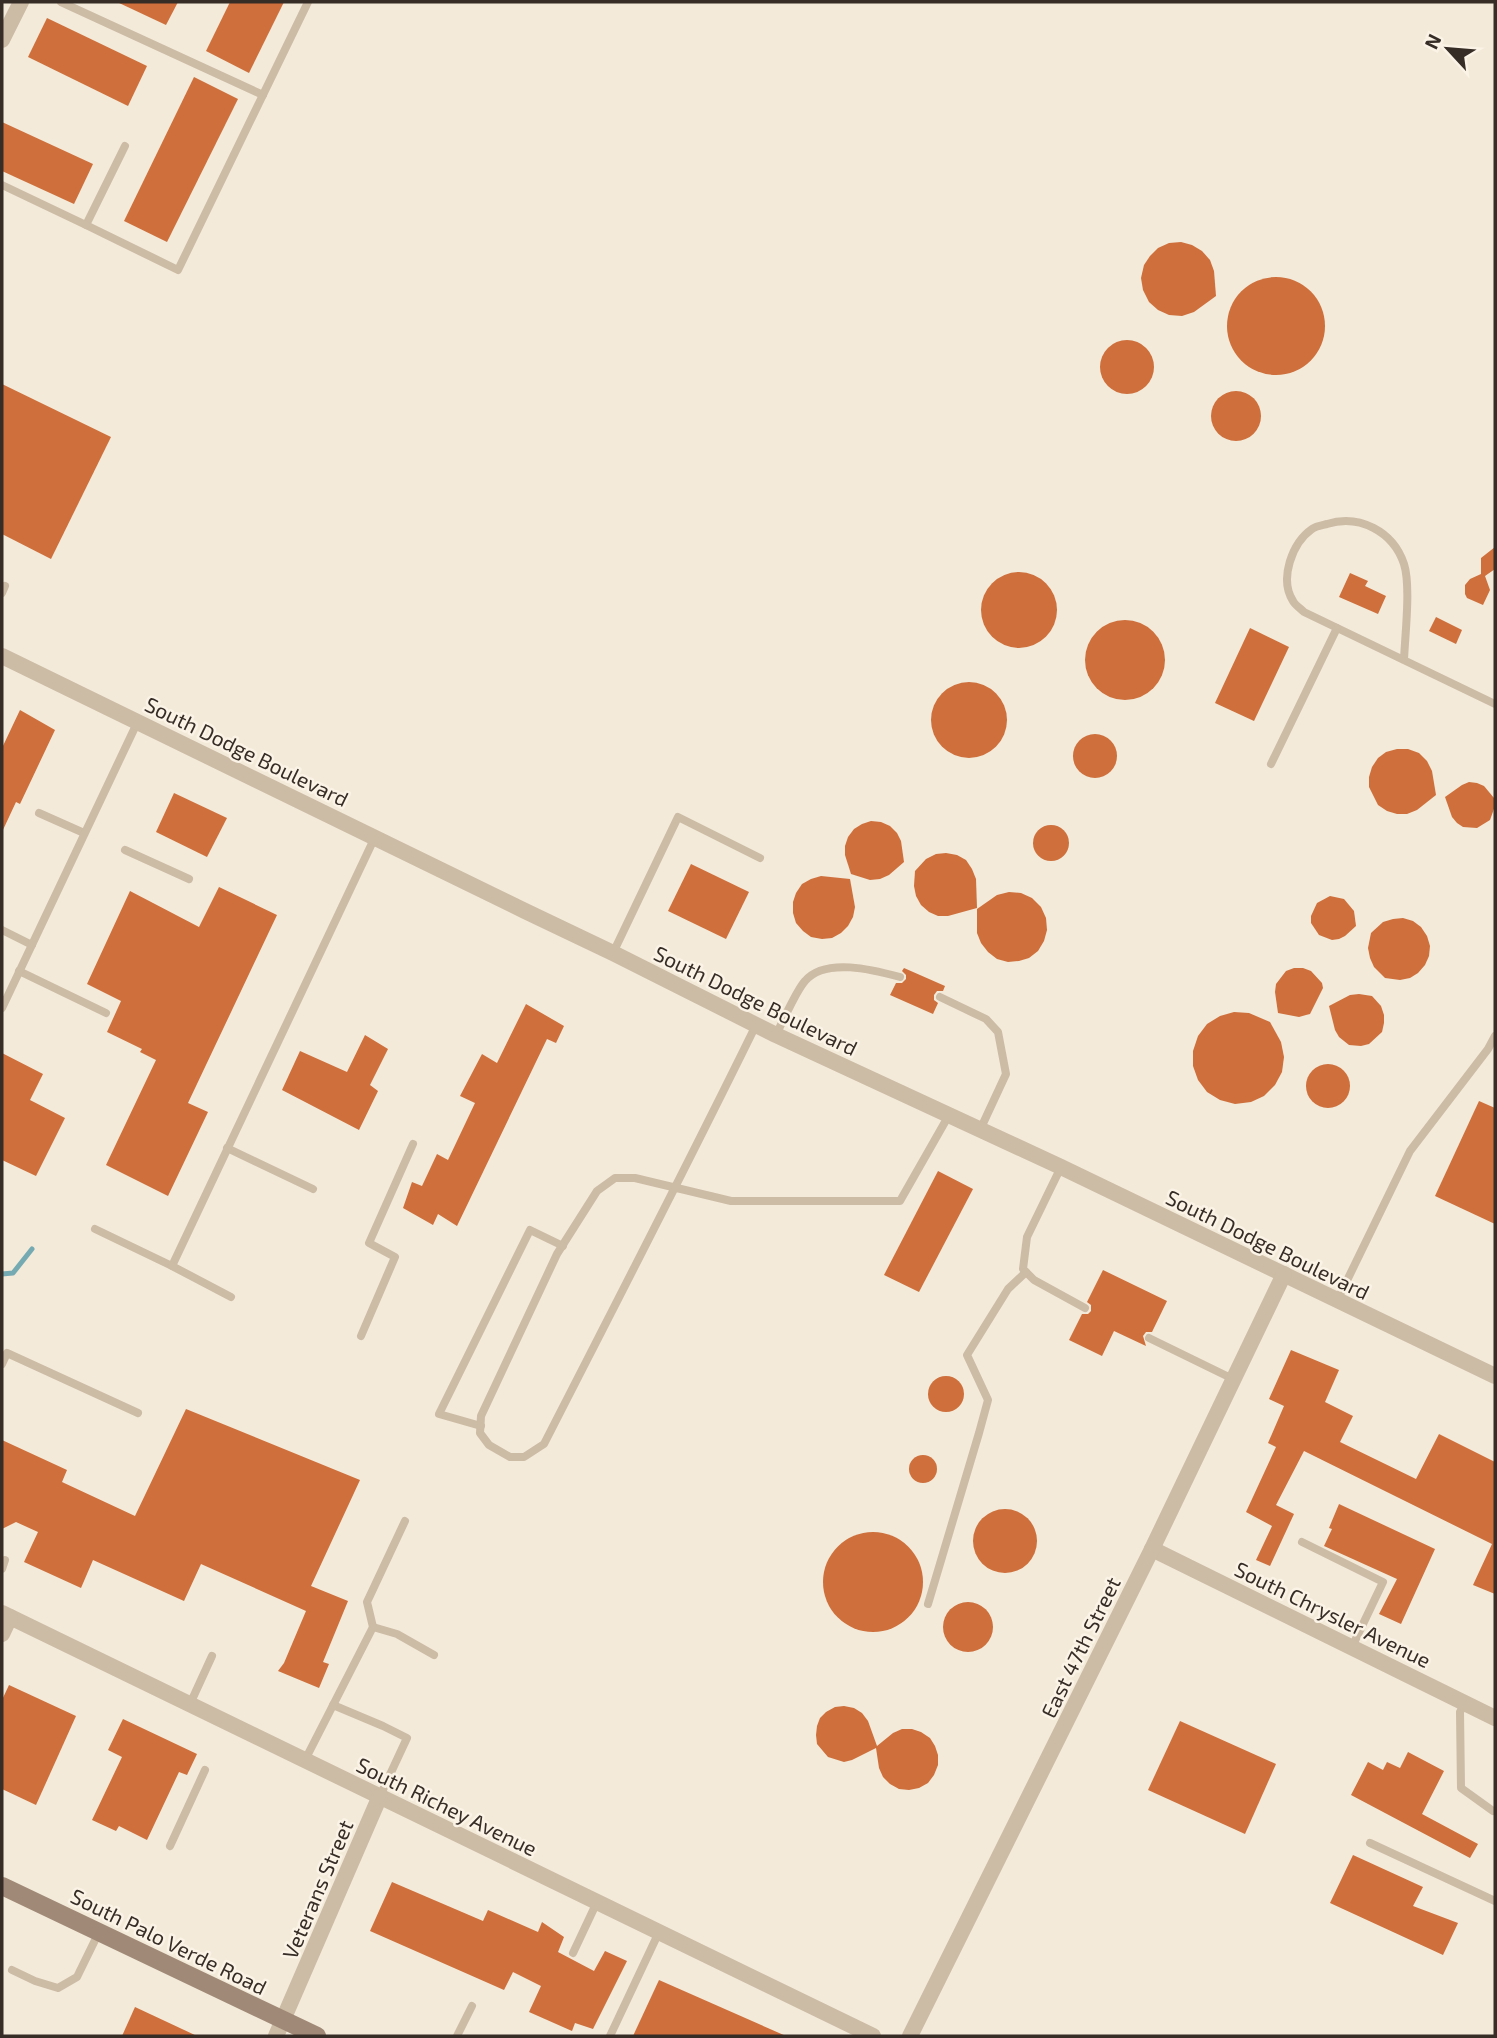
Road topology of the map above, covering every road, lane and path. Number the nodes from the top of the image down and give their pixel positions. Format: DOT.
graph roads {
  1 [pos="21,2"];
  2 [pos="61,2"];
  3 [pos="308,2"];
  4 [pos="2,40"];
  5 [pos="262,95"];
  6 [pos="125,146"];
  7 [pos="2,185"];
  8 [pos="86,225"];
  9 [pos="1337,628"];
  10 [pos="2,656"];
  11 [pos="1404,660"];
  12 [pos="1495,704"];
  13 [pos="138,720"];
  14 [pos="1271,764"];
  15 [pos="40,813"];
  16 [pos="85,833"];
  17 [pos="375,837"];
  18 [pos="125,850"];
  19 [pos="760,858"];
  20 [pos="190,879"];
  21 [pos="2,930"];
  22 [pos="32,944"];
  23 [pos="613,953"];
  24 [pos="19,971"];
  25 [pos="900,977"];
  26 [pos="940,997"];
  27 [pos="2,1008"];
  28 [pos="106,1013"];
  29 [pos="756,1025"];
  30 [pos="776,1035"];
  31 [pos="1495,1036"];
  32 [pos="949,1114"];
  33 [pos="980,1130"];
  34 [pos="413,1144"];
  35 [pos="227,1148"];
  36 [pos="1061,1167"];
  37 [pos="674,1188"];
  38 [pos="313,1189"];
  39 [pos="95,1229"];
  40 [pos="563,1246"];
  41 [pos="172,1266"];
  42 [pos="1026,1272"];
  43 [pos="1284,1274"];
  44 [pos="232,1297"];
  45 [pos="1337,1301"];
  46 [pos="1085,1308"];
  47 [pos="361,1336"];
  48 [pos="1150,1338"];
  49 [pos="2,1364"];
  50 [pos="1495,1376"];
  51 [pos="1233,1379"];
  52 [pos="138,1413"];
  53 [pos="481,1426"];
  54 [pos="405,1521"];
  55 [pos="1302,1542"];
  56 [pos="1152,1549"];
  57 [pos="928,1604"];
  58 [pos="6,1615"];
  59 [pos="373,1627"];
  60 [pos="2,1634"];
  61 [pos="1352,1647"];
  62 [pos="434,1655"];
  63 [pos="212,1656"];
  64 [pos="1465,1702"];
  65 [pos="190,1704"];
  66 [pos="333,1705"];
  67 [pos="1495,1718"];
  68 [pos="305,1760"];
  69 [pos="205,1770"];
  70 [pos="380,1796"];
  71 [pos="1493,1811"];
  72 [pos="1370,1843"];
  73 [pos="170,1846"];
  74 [pos="2,1886"];
  75 [pos="1495,1901"];
  76 [pos="597,1902"];
  77 [pos="99,1932"];
  78 [pos="659,1932"];
  79 [pos="573,1953"];
  80 [pos="12,1970"];
  81 [pos="472,2006"];
  82 [pos="280,2029"];
  83 [pos="317,2036"];
  84 [pos="457,2036"];
  85 [pos="610,2036"];
  86 [pos="873,2036"];
  87 [pos="910,2036"];
  1 -- 4 [label="street"];
  2 -- 5 [label="lane"];
  3 -- 5 [label="lane"];
  5 -- 8 [label="lane"];
  6 -- 8 [label="lane"];
  7 -- 8 [label="lane"];
  9 -- 11 [label="lane"];
  9 -- 11 [label="lane"];
  9 -- 14 [label="lane"];
  10 -- 13 [label="street, South Dodge Boulevard"];
  11 -- 12 [label="lane"];
  13 -- 16 [label="lane"];
  13 -- 17 [label="street, South Dodge Boulevard"];
  15 -- 16 [label="lane"];
  16 -- 22 [label="lane"];
  17 -- 23 [label="street, South Dodge Boulevard"];
  17 -- 35 [label="lane"];
  18 -- 20 [label="lane"];
  19 -- 23 [label="lane"];
  21 -- 22 [label="lane"];
  22 -- 24 [label="lane"];
  23 -- 29 [label="street, South Dodge Boulevard"];
  24 -- 27 [label="lane"];
  24 -- 28 [label="lane"];
  25 -- 30 [label="lane"];
  26 -- 33 [label="lane"];
  29 -- 30 [label="street, South Dodge Boulevard"];
  29 -- 37 [label="lane"];
  30 -- 32 [label="street, South Dodge Boulevard"];
  31 -- 45 [label="lane"];
  32 -- 33 [label="street, South Dodge Boulevard"];
  32 -- 37 [label="lane"];
  33 -- 36 [label="street, South Dodge Boulevard"];
  34 -- 47 [label="lane"];
  35 -- 38 [label="lane"];
  35 -- 41 [label="lane"];
  36 -- 42 [label="lane"];
  36 -- 43 [label="street, South Dodge Boulevard"];
  37 -- 40 [label="lane"];
  37 -- 53 [label="lane"];
  39 -- 41 [label="lane"];
  40 -- 53 [label="lane"];
  40 -- 53 [label="lane"];
  41 -- 44 [label="lane"];
  42 -- 46 [label="lane"];
  42 -- 57 [label="lane"];
  43 -- 45 [label="street, South Dodge Boulevard"];
  43 -- 51 [label="street, East 47th Street"];
  45 -- 50 [label="street, South Dodge Boulevard"];
  48 -- 51 [label="lane"];
  49 -- 52 [label="lane"];
  51 -- 56 [label="street, East 47th Street"];
  54 -- 59 [label="lane"];
  55 -- 61 [label="lane"];
  56 -- 61 [label="street, South Chrysler Avenue"];
  56 -- 87 [label="street, East 47th Street"];
  58 -- 60 [label="street"];
  58 -- 65 [label="street, South Richey Avenue"];
  59 -- 62 [label="lane"];
  59 -- 66 [label="lane"];
  61 -- 64 [label="street, South Chrysler Avenue"];
  63 -- 65 [label="lane"];
  64 -- 67 [label="street, South Chrysler Avenue"];
  64 -- 71 [label="lane"];
  65 -- 68 [label="street, South Richey Avenue"];
  66 -- 68 [label="lane"];
  66 -- 70 [label="lane"];
  68 -- 70 [label="street, South Richey Avenue"];
  69 -- 73 [label="lane"];
  70 -- 76 [label="street, South Richey Avenue"];
  70 -- 82 [label="street, Veterans Street"];
  72 -- 75 [label="lane"];
  74 -- 77 [label="main road, South Palo Verde Road"];
  76 -- 78 [label="street, South Richey Avenue"];
  76 -- 79 [label="lane"];
  77 -- 80 [label="lane"];
  77 -- 82 [label="main road, South Palo Verde Road"];
  78 -- 85 [label="lane"];
  78 -- 86 [label="street, South Richey Avenue"];
  81 -- 84 [label="lane"];
  82 -- 83 [label="main road, South Palo Verde Road"];
}
